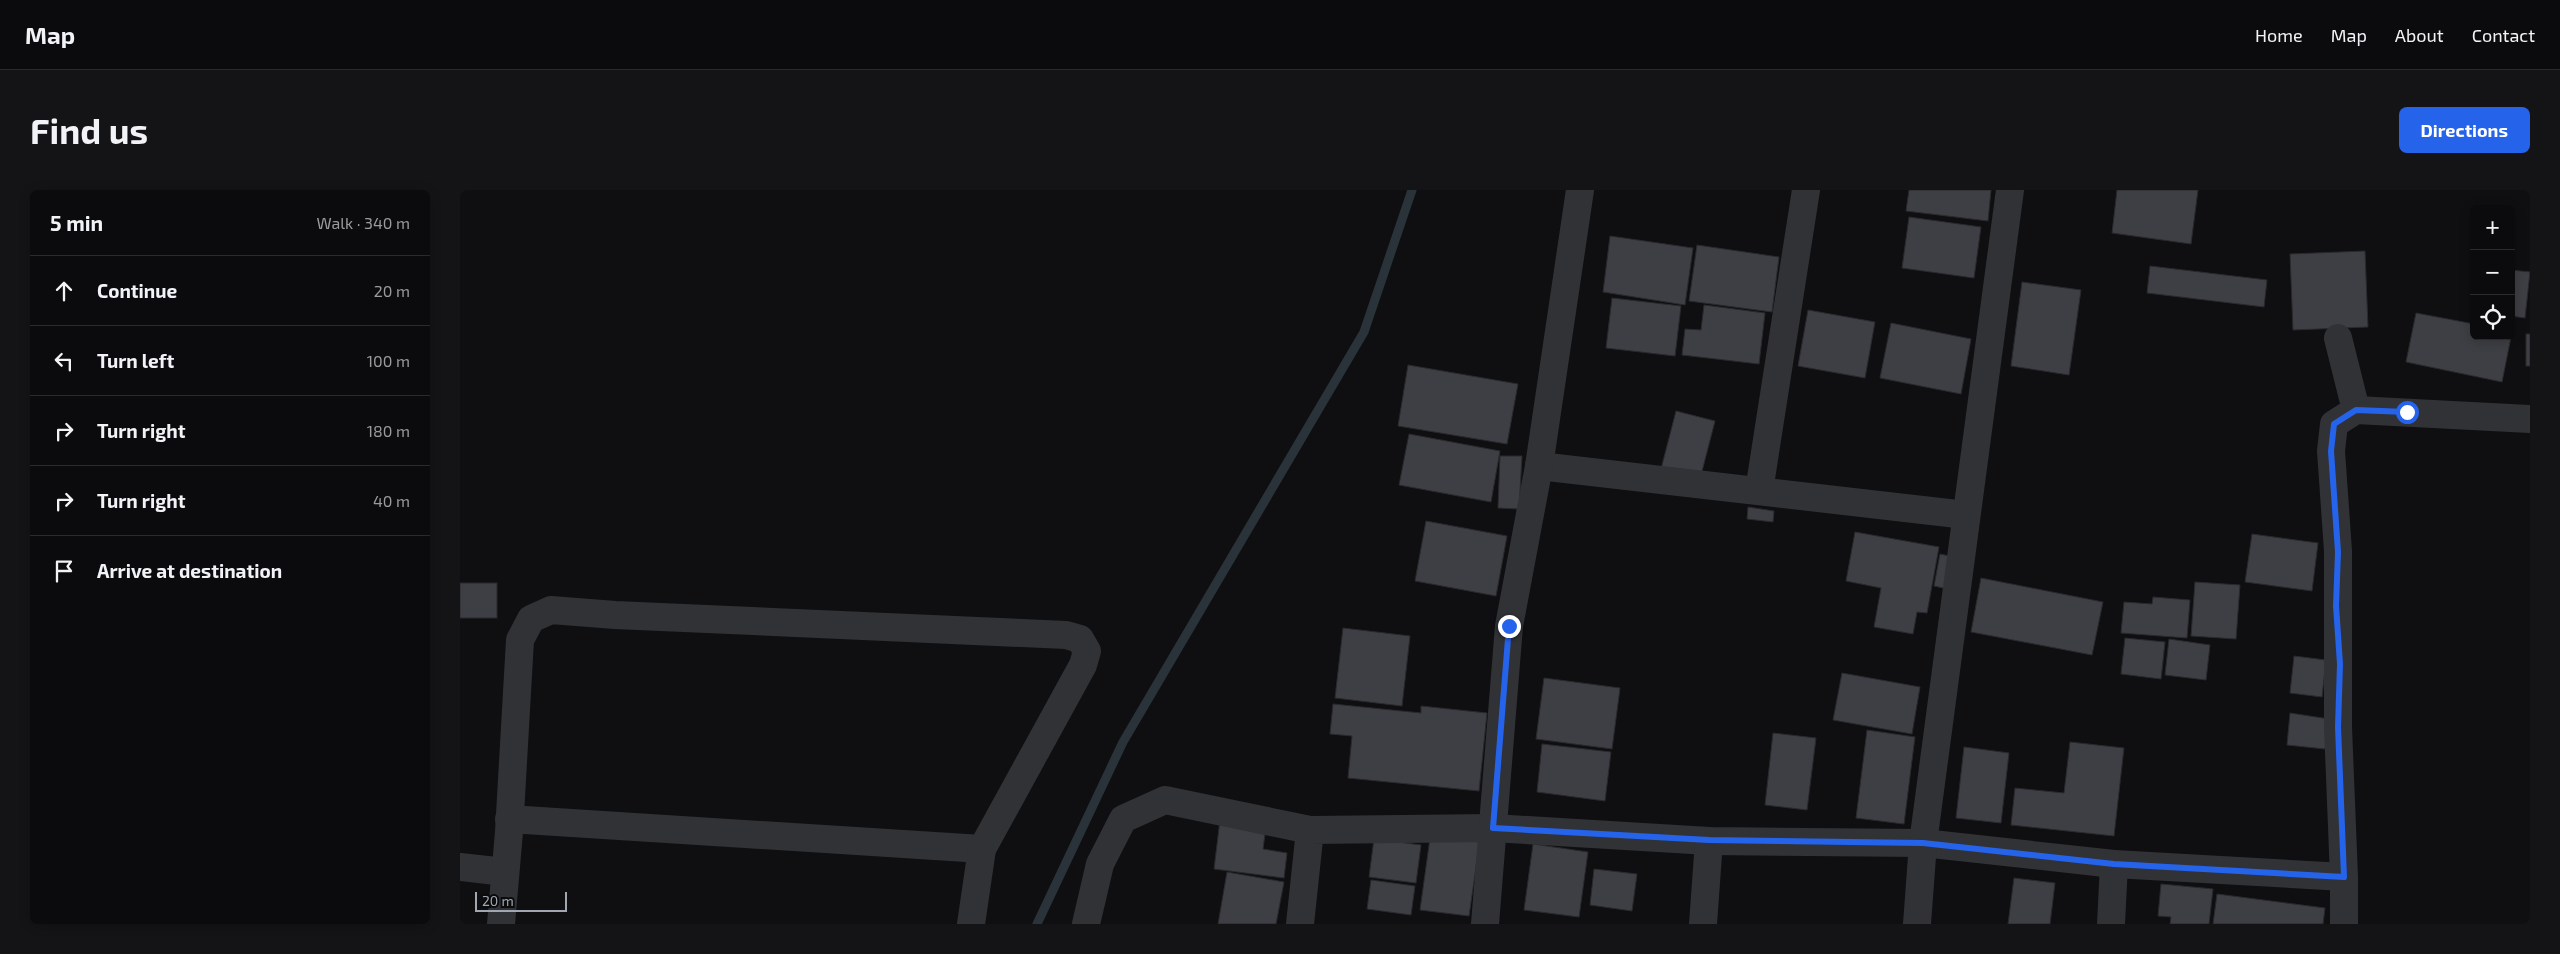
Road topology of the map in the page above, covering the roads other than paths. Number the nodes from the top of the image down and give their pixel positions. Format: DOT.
graph roads {
  1 [pos="1580,190"];
  2 [pos="1806,190"];
  3 [pos="2010,190"];
  4 [pos="2338,338"];
  5 [pos="2356,410"];
  6 [pos="2530,419"];
  7 [pos="1539,466"];
  8 [pos="1759,491"];
  9 [pos="1966,515"];
  10 [pos="509,819"];
  11 [pos="1493,828"];
  12 [pos="1310,830"];
  13 [pos="1709,840"];
  14 [pos="1923,843"];
  15 [pos="982,849"];
  16 [pos="2114,864"];
  17 [pos="460,866"];
  18 [pos="505,872"];
  19 [pos="2344,877"];
  20 [pos="501,924"];
  21 [pos="971,924"];
  22 [pos="1086,924"];
  23 [pos="1300,924"];
  24 [pos="1485,924"];
  25 [pos="1703,924"];
  26 [pos="1917,924"];
  27 [pos="2111,924"];
  28 [pos="2344,924"];
  1 -- 7 [label="street"];
  2 -- 8 [label="street"];
  3 -- 9 [label="street"];
  4 -- 5 [label="street"];
  5 -- 6 [label="street"];
  5 -- 19 [label="street"];
  7 -- 8 [label="street"];
  7 -- 11 [label="street"];
  8 -- 9 [label="street"];
  9 -- 14 [label="street"];
  10 -- 15 [label="street"];
  10 -- 15 [label="street"];
  10 -- 18 [label="street"];
  11 -- 12 [label="street"];
  11 -- 13 [label="street"];
  11 -- 24 [label="street"];
  12 -- 22 [label="street"];
  12 -- 23 [label="street"];
  13 -- 14 [label="street"];
  13 -- 25 [label="street"];
  14 -- 16 [label="street"];
  14 -- 26 [label="street"];
  15 -- 21 [label="street"];
  16 -- 19 [label="street"];
  16 -- 27 [label="street"];
  17 -- 18 [label="street"];
  18 -- 20 [label="street"];
  19 -- 28 [label="street"];
}
